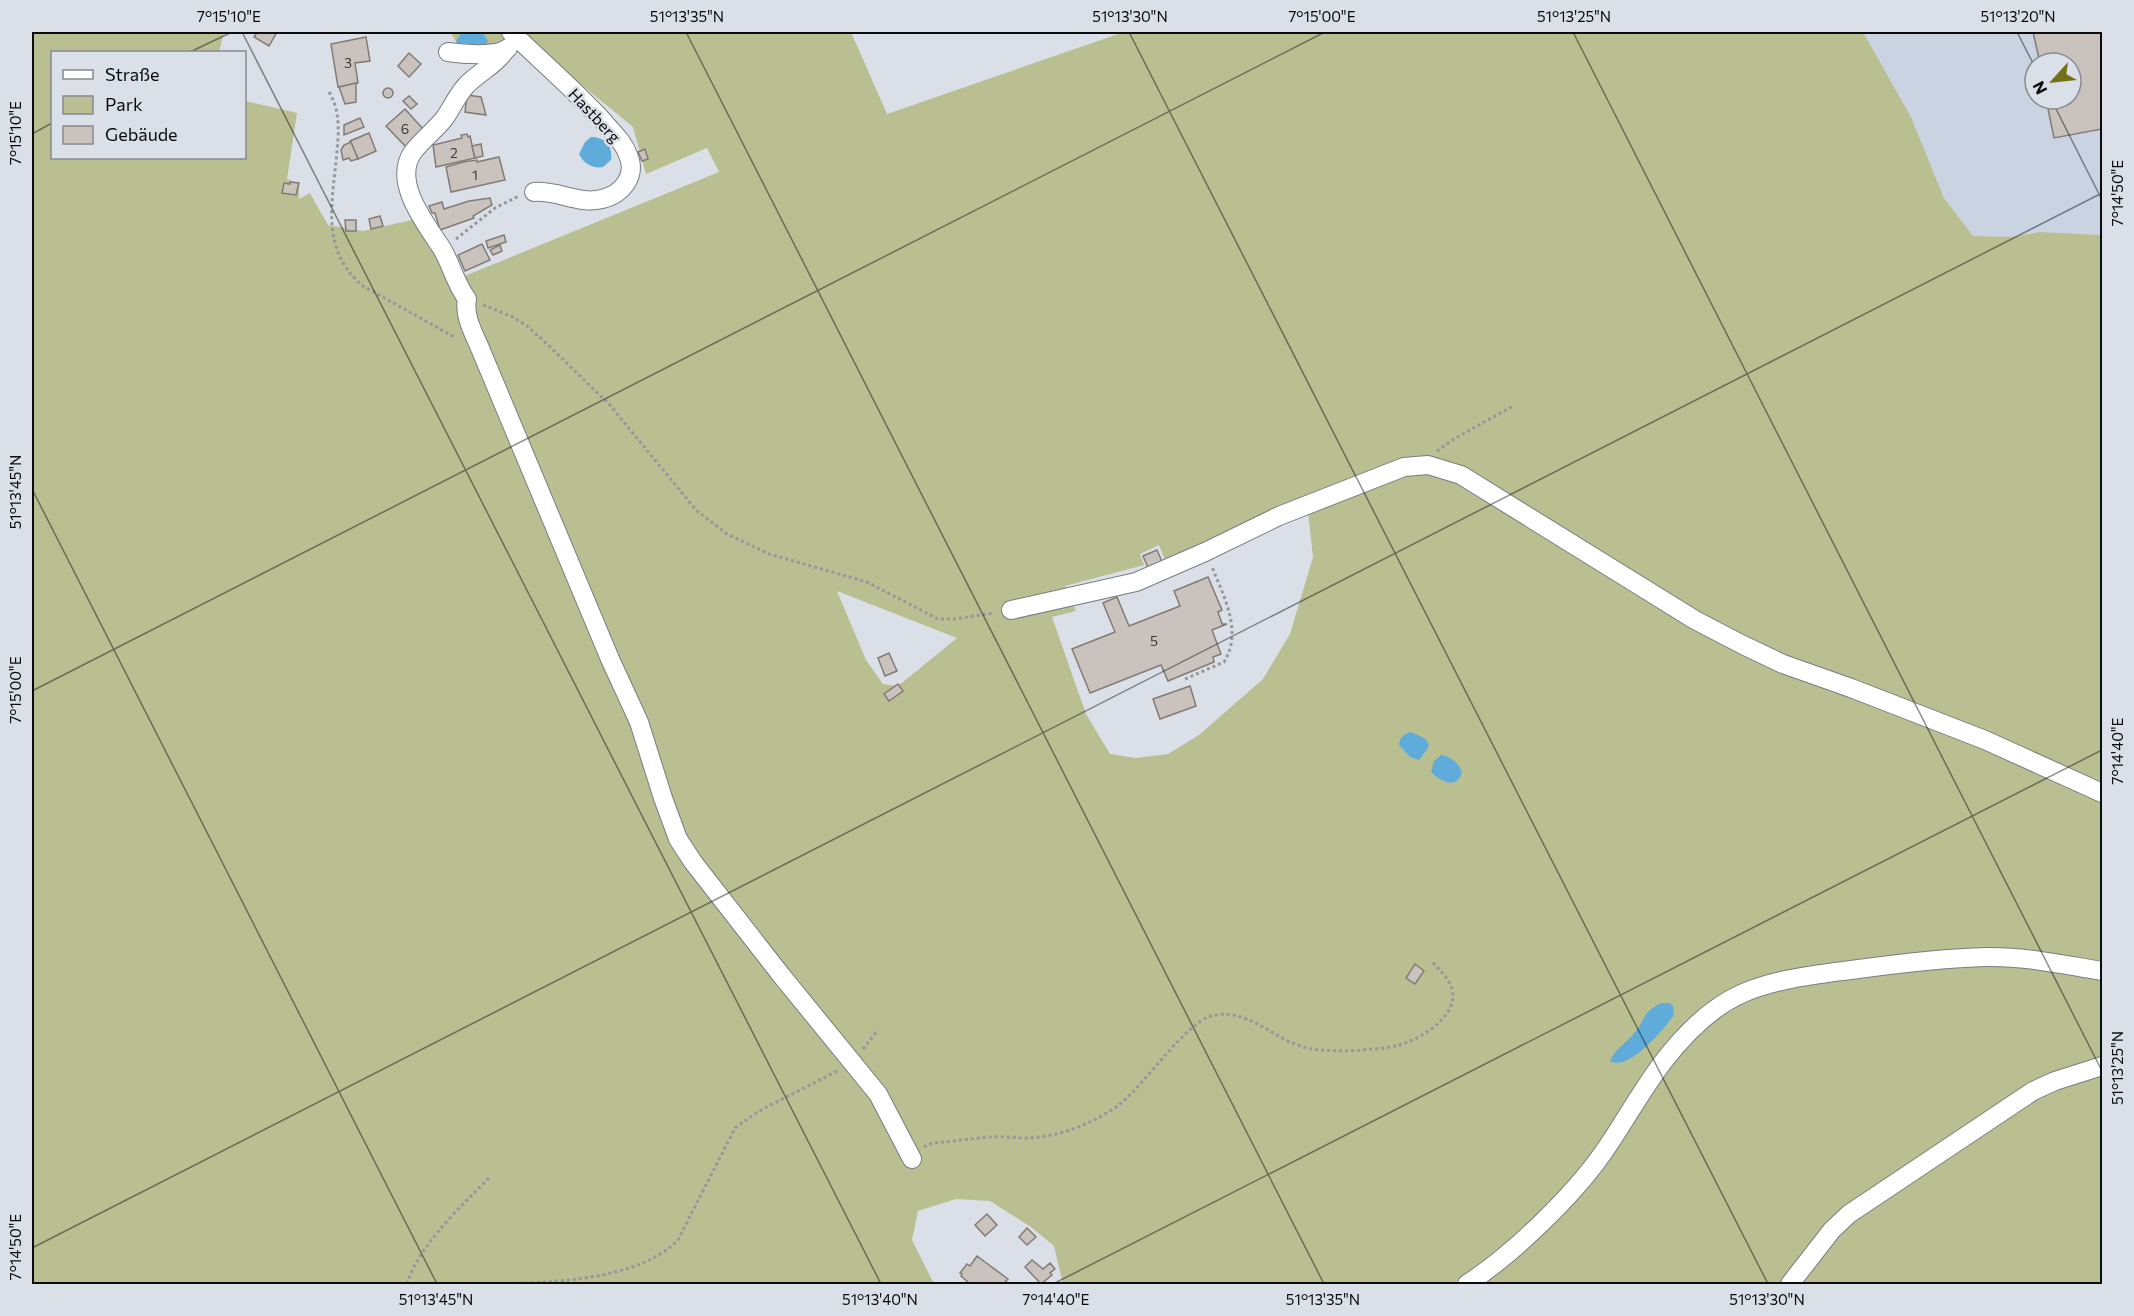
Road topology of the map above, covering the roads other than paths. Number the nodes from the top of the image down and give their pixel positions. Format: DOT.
graph roads {
  1 [pos="515,35"];
  2 [pos="448,52"];
  3 [pos="504,52"];
  4 [pos="534,192"];
  5 [pos="1011,610"];
  6 [pos="2103,793"];
  7 [pos="2103,971"];
  8 [pos="2103,1066"];
  9 [pos="912,1159"];
  10 [pos="1467,1284"];
  11 [pos="1790,1284"];
  1 -- 3 [label="street, Hastberg"];
  1 -- 4 [label="street, Hastberg"];
  2 -- 3 [label="street"];
  3 -- 9 [label="street, Hastberg"];
  5 -- 6 [label="street"];
  7 -- 10 [label="street"];
  8 -- 11 [label="street"];
}
